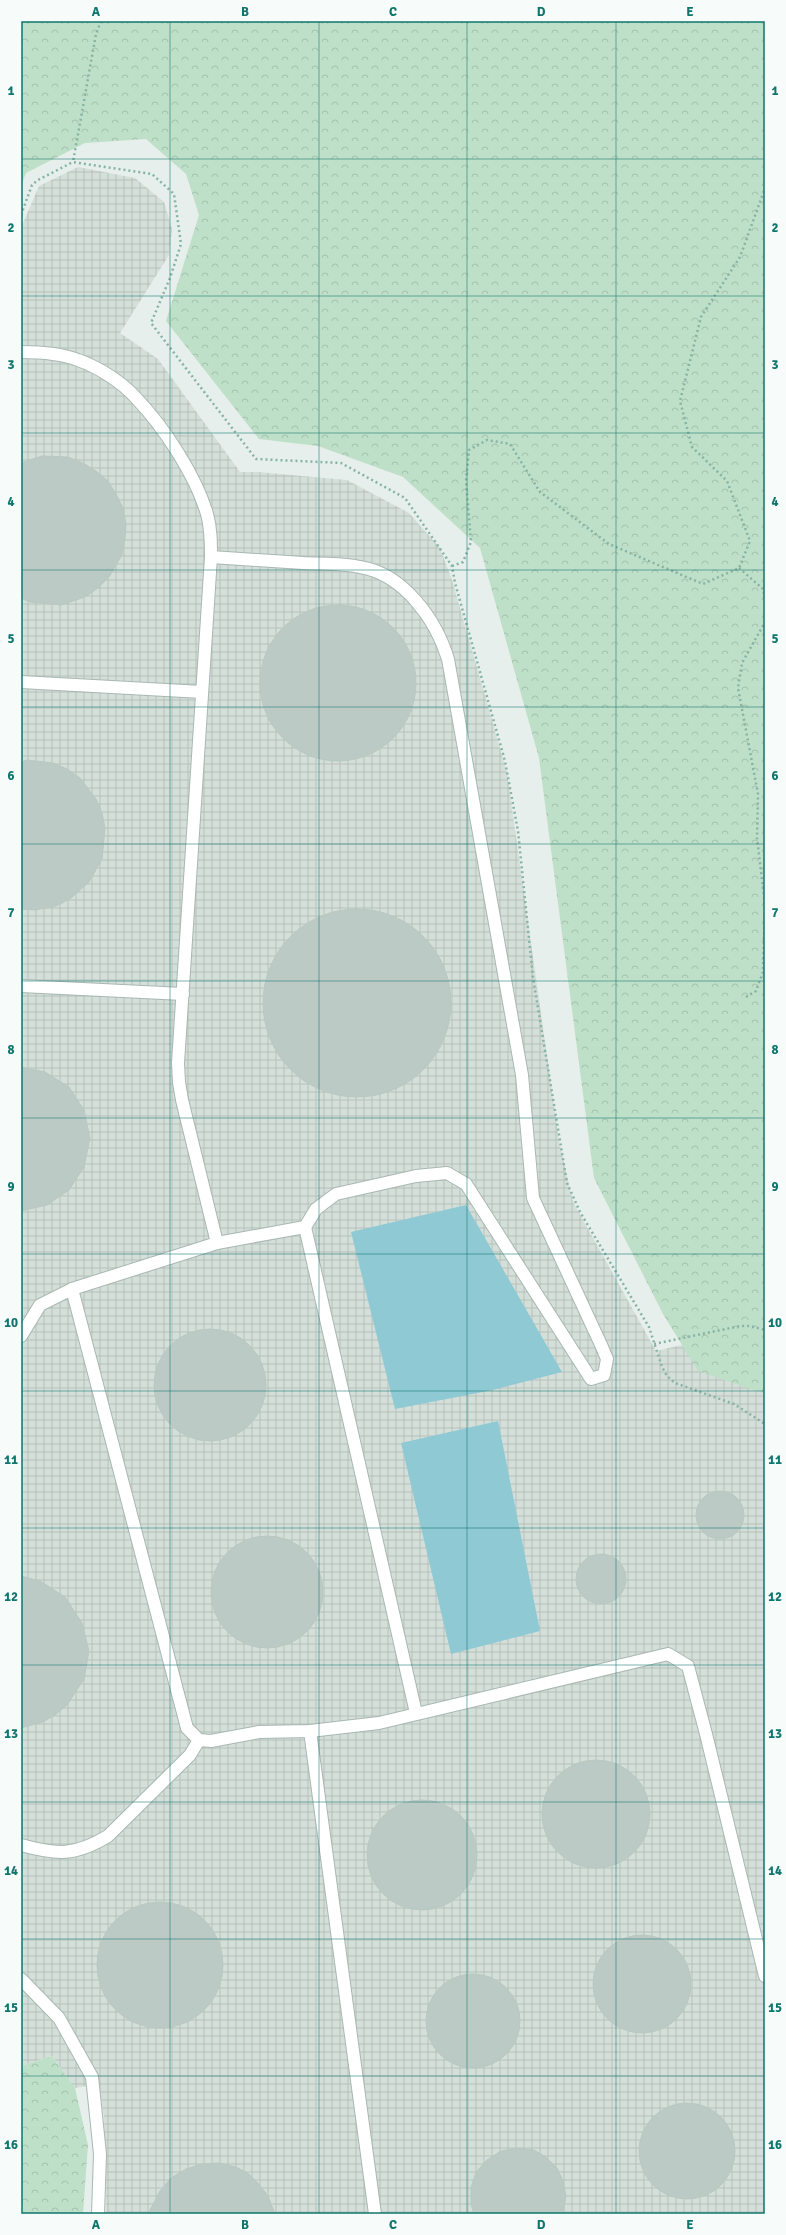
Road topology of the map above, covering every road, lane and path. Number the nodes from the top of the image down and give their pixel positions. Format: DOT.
graph roads {
  1 [pos="100,21"];
  2 [pos="73,162"];
  3 [pos="765,188"];
  4 [pos="21,215"];
  5 [pos="21,352"];
  6 [pos="211,557"];
  7 [pos="452,566"];
  8 [pos="739,568"];
  9 [pos="765,598"];
  10 [pos="765,622"];
  11 [pos="21,682"];
  12 [pos="202,692"];
  13 [pos="21,986"];
  14 [pos="183,994"];
  15 [pos="746,997"];
  16 [pos="306,1227"];
  17 [pos="217,1243"];
  18 [pos="72,1289"];
  19 [pos="765,1330"];
  20 [pos="21,1336"];
  21 [pos="654,1344"];
  22 [pos="765,1424"];
  23 [pos="416,1713"];
  24 [pos="310,1731"];
  25 [pos="199,1740"];
  26 [pos="21,1845"];
  27 [pos="765,1976"];
  28 [pos="21,1979"];
  29 [pos="98,2214"];
  30 [pos="375,2214"];
  1 -- 2 [label="path"];
  2 -- 4 [label="path"];
  2 -- 7 [label="path"];
  3 -- 8 [label="path"];
  5 -- 6 [label="lane"];
  6 -- 12 [label="lane"];
  6 -- 16 [label="lane"];
  7 -- 8 [label="path"];
  7 -- 21 [label="path"];
  8 -- 9 [label="path"];
  10 -- 15 [label="path"];
  11 -- 12 [label="lane"];
  12 -- 14 [label="lane"];
  13 -- 14 [label="lane"];
  14 -- 17 [label="lane"];
  16 -- 17 [label="lane"];
  16 -- 23 [label="lane"];
  17 -- 18 [label="lane"];
  18 -- 20 [label="lane"];
  18 -- 25 [label="lane"];
  19 -- 21 [label="path"];
  21 -- 22 [label="path"];
  23 -- 24 [label="lane"];
  23 -- 27 [label="lane"];
  24 -- 25 [label="lane"];
  24 -- 30 [label="lane"];
  25 -- 26 [label="lane"];
  28 -- 29 [label="lane"];
}
